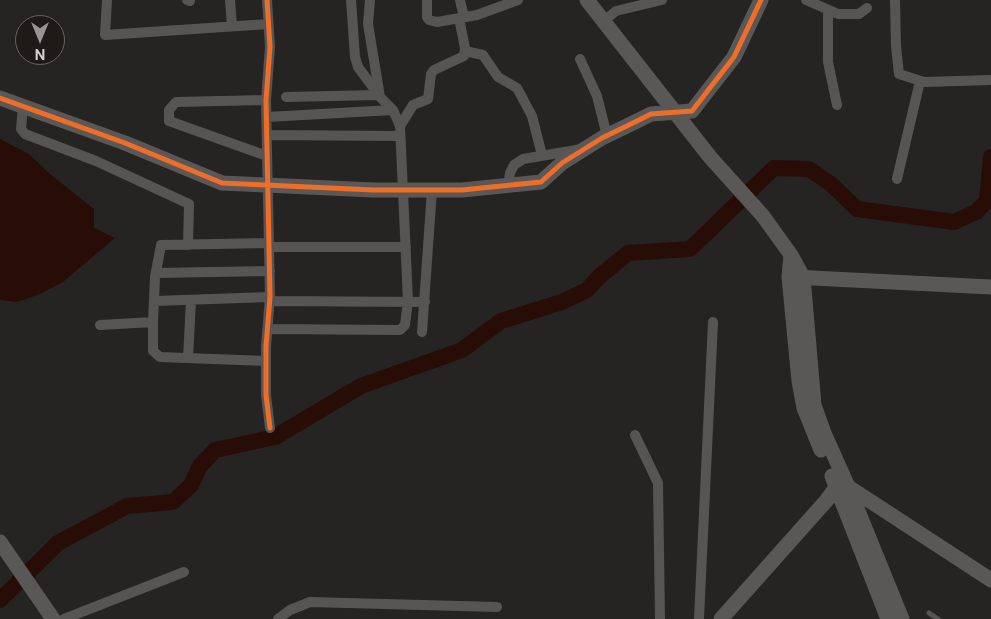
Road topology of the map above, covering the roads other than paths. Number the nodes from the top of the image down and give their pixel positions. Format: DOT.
graph roads {
  1 [pos="107,0"];
  2 [pos="230,0"];
  3 [pos="267,0"];
  4 [pos="351,0"];
  5 [pos="370,0"];
  6 [pos="427,0"];
  7 [pos="460,0"];
  8 [pos="518,0"];
  9 [pos="586,0"];
  10 [pos="662,0"];
  11 [pos="761,0"];
  12 [pos="806,0"];
  13 [pos="894,0"];
  14 [pos="867,8"];
  15 [pos="828,10"];
  16 [pos="462,18"];
  17 [pos="604,20"];
  18 [pos="268,24"];
  19 [pos="232,26"];
  20 [pos="465,52"];
  21 [pos="580,59"];
  22 [pos="991,80"];
  23 [pos="920,81"];
  24 [pos="379,96"];
  25 [pos="286,97"];
  26 [pos="0,98"];
  27 [pos="266,100"];
  28 [pos="837,105"];
  29 [pos="23,107"];
  30 [pos="393,110"];
  31 [pos="674,113"];
  32 [pos="267,117"];
  33 [pos="400,131"];
  34 [pos="267,135"];
  35 [pos="607,136"];
  36 [pos="585,149"];
  37 [pos="542,155"];
  38 [pos="267,156"];
  39 [pos="897,179"];
  40 [pos="267,184"];
  41 [pos="508,186"];
  42 [pos="402,190"];
  43 [pos="432,190"];
  44 [pos="188,245"];
  45 [pos="269,245"];
  46 [pos="406,247"];
  47 [pos="270,271"];
  48 [pos="156,273"];
  49 [pos="797,282"];
  50 [pos="991,287"];
  51 [pos="991,295"];
  52 [pos="270,299"];
  53 [pos="191,300"];
  54 [pos="154,301"];
  55 [pos="408,301"];
  56 [pos="425,302"];
  57 [pos="153,322"];
  58 [pos="713,322"];
  59 [pos="100,325"];
  60 [pos="268,329"];
  61 [pos="422,332"];
  62 [pos="188,358"];
  63 [pos="266,361"];
  64 [pos="270,428"];
  65 [pos="635,435"];
  66 [pos="845,493"];
  67 [pos="3,547"];
  68 [pos="184,572"];
  69 [pos="991,580"];
  70 [pos="991,588"];
  71 [pos="496,607"];
  72 [pos="929,614"];
  73 [pos="53,619"];
  74 [pos="64,619"];
  75 [pos="278,619"];
  76 [pos="660,619"];
  77 [pos="700,619"];
  78 [pos="721,619"];
  79 [pos="888,619"];
  80 [pos="902,619"];
  81 [pos="938,619"];
  1 -- 19 [label="street"];
  2 -- 19 [label="street"];
  3 -- 18 [label="street"];
  4 -- 24 [label="street"];
  5 -- 24 [label="street"];
  6 -- 16 [label="street"];
  7 -- 16 [label="street"];
  8 -- 16 [label="street"];
  9 -- 17 [label="street"];
  10 -- 17 [label="street"];
  11 -- 31 [label="street"];
  12 -- 15 [label="street"];
  13 -- 23 [label="street"];
  14 -- 15 [label="street"];
  15 -- 28 [label="street"];
  16 -- 20 [label="street"];
  17 -- 31 [label="street"];
  18 -- 19 [label="street"];
  18 -- 27 [label="street"];
  20 -- 33 [label="street"];
  20 -- 37 [label="street"];
  21 -- 35 [label="street"];
  22 -- 23 [label="street"];
  23 -- 39 [label="street"];
  24 -- 25 [label="street"];
  24 -- 30 [label="street"];
  26 -- 29 [label="street"];
  27 -- 32 [label="street"];
  27 -- 38 [label="street"];
  29 -- 40 [label="street"];
  29 -- 44 [label="street"];
  30 -- 32 [label="street"];
  30 -- 33 [label="street"];
  31 -- 35 [label="street"];
  31 -- 49 [label="street"];
  32 -- 34 [label="street"];
  33 -- 34 [label="street"];
  33 -- 42 [label="street"];
  34 -- 38 [label="street"];
  35 -- 36 [label="street"];
  36 -- 37 [label="street"];
  36 -- 41 [label="street"];
  37 -- 41 [label="street"];
  38 -- 40 [label="street"];
  40 -- 42 [label="street"];
  40 -- 45 [label="street"];
  41 -- 43 [label="street"];
  42 -- 43 [label="street"];
  42 -- 46 [label="street"];
  43 -- 56 [label="street"];
  44 -- 45 [label="street"];
  44 -- 48 [label="street"];
  45 -- 46 [label="street"];
  45 -- 47 [label="street"];
  46 -- 55 [label="street"];
  47 -- 48 [label="street"];
  47 -- 52 [label="street"];
  48 -- 54 [label="street"];
  49 -- 50 [label="street"];
  49 -- 51 [label="street"];
  49 -- 66 [label="street"];
  52 -- 53 [label="street"];
  52 -- 55 [label="street"];
  52 -- 60 [label="street"];
  53 -- 54 [label="street"];
  53 -- 62 [label="street"];
  54 -- 57 [label="street"];
  55 -- 56 [label="street"];
  55 -- 60 [label="street"];
  56 -- 61 [label="street"];
  57 -- 59 [label="street"];
  57 -- 62 [label="street"];
  58 -- 77 [label="street"];
  60 -- 63 [label="street"];
  62 -- 63 [label="street"];
  63 -- 64 [label="street"];
  65 -- 76 [label="street"];
  66 -- 69 [label="street"];
  66 -- 70 [label="street"];
  66 -- 78 [label="street"];
  66 -- 79 [label="street"];
  66 -- 80 [label="street"];
  67 -- 73 [label="street"];
  68 -- 74 [label="street"];
  71 -- 75 [label="street"];
  72 -- 81 [label="lane"];
}
